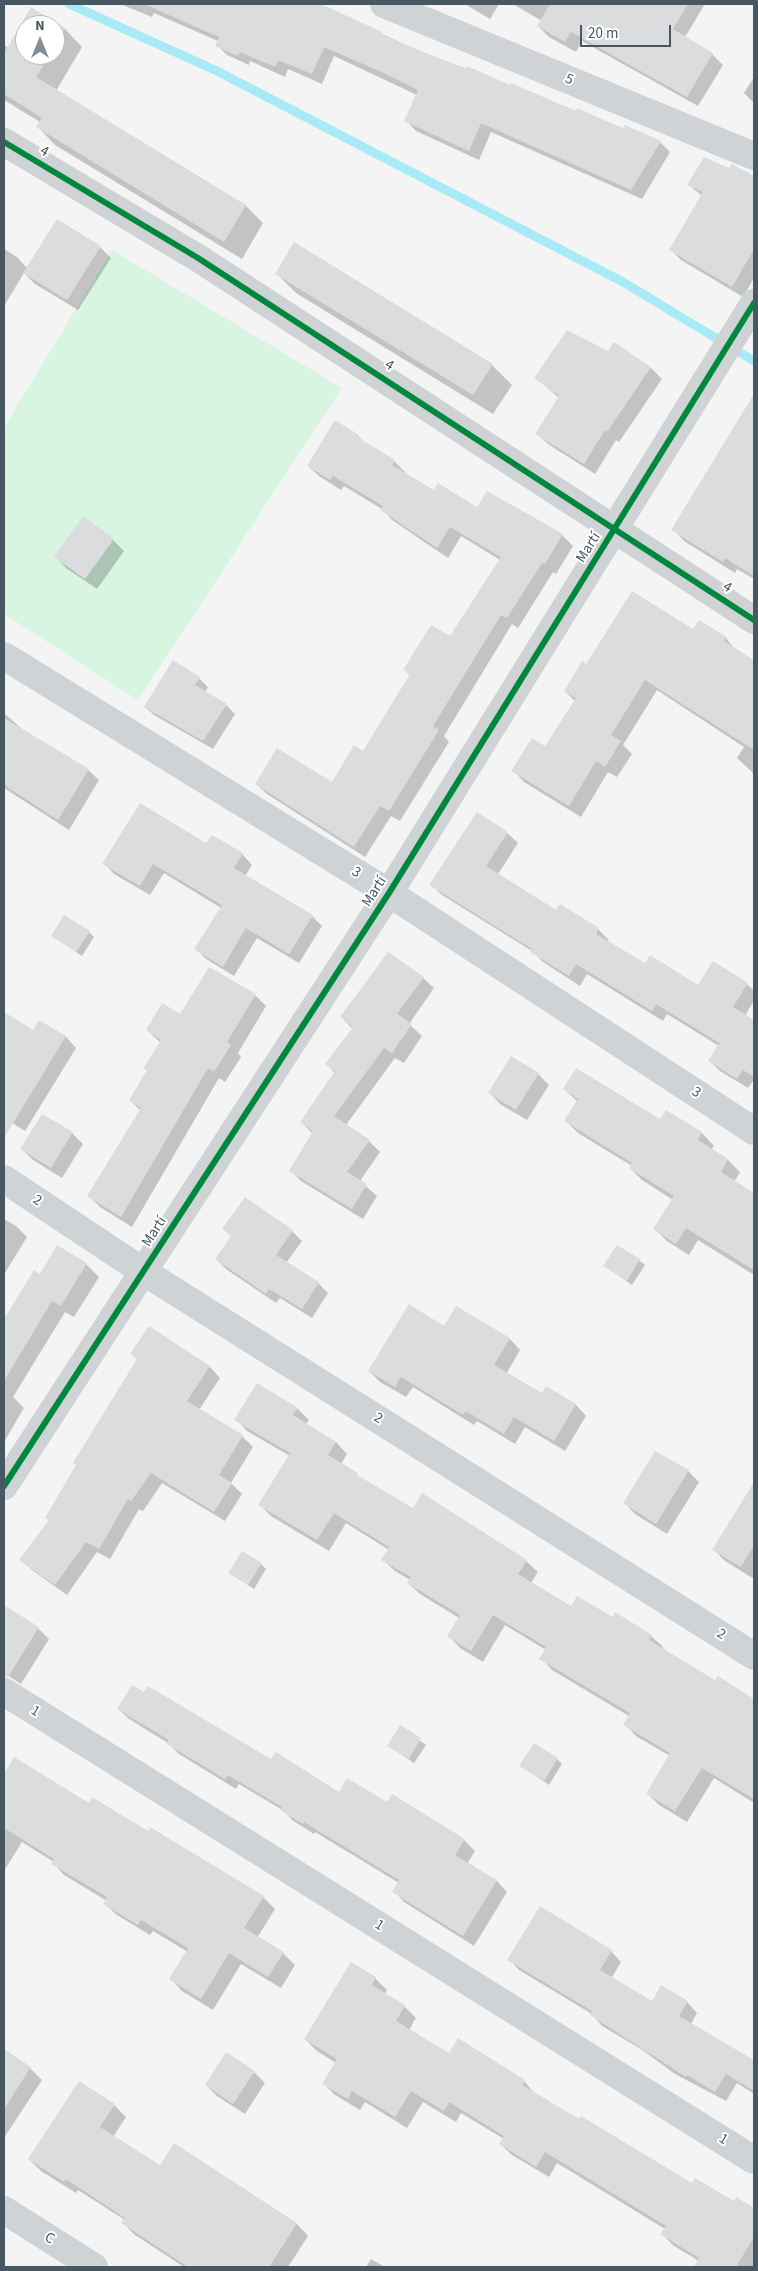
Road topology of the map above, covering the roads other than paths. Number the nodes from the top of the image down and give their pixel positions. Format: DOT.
graph roads {
  1 [pos="384,4"];
  2 [pos="4,142"];
  3 [pos="754,156"];
  4 [pos="754,303"];
  5 [pos="615,531"];
  6 [pos="754,620"];
  7 [pos="4,656"];
  8 [pos="389,894"];
  9 [pos="754,1130"];
  10 [pos="4,1179"];
  11 [pos="144,1272"];
  12 [pos="4,1486"];
  13 [pos="754,1656"];
  14 [pos="4,1692"];
  15 [pos="754,2160"];
  16 [pos="4,2210"];
  17 [pos="94,2267"];
  1 -- 3 [label="street, 5"];
  2 -- 5 [label="street, 4"];
  4 -- 5 [label="street, Martí"];
  5 -- 6 [label="street, 4"];
  5 -- 8 [label="street, Martí"];
  7 -- 8 [label="street, 3"];
  8 -- 9 [label="street, 3"];
  8 -- 11 [label="street, Martí"];
  10 -- 11 [label="street, 2"];
  11 -- 12 [label="street, Martí"];
  11 -- 13 [label="street, 2"];
  14 -- 15 [label="street, 1"];
  16 -- 17 [label="street, C"];
}
